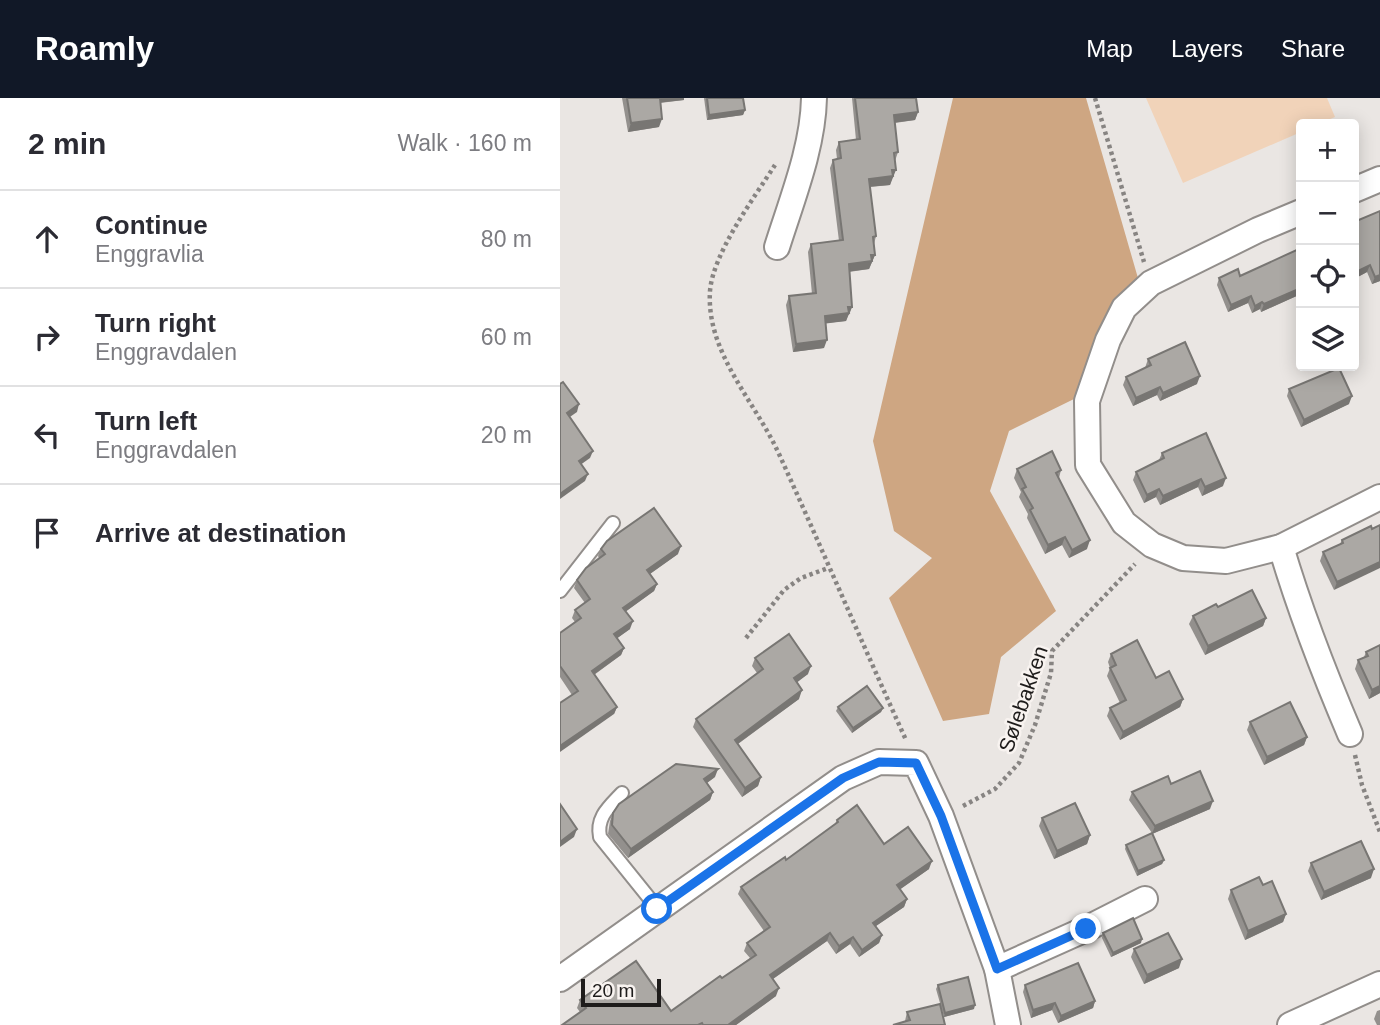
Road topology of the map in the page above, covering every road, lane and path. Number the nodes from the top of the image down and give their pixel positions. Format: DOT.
graph roads {
  1 [pos="814,98"];
  2 [pos="1096,98"];
  3 [pos="776,162"];
  4 [pos="1380,178"];
  5 [pos="1359,188"];
  6 [pos="1296,214"];
  7 [pos="777,247"];
  8 [pos="1151,283"];
  9 [pos="1380,497"];
  10 [pos="613,523"];
  11 [pos="1152,545"];
  12 [pos="1281,547"];
  13 [pos="828,568"];
  14 [pos="560,592"];
  15 [pos="746,638"];
  16 [pos="1350,734"];
  17 [pos="916,763"];
  18 [pos="622,793"];
  19 [pos="941,816"];
  20 [pos="1380,832"];
  21 [pos="1145,899"];
  22 [pos="657,909"];
  23 [pos="997,969"];
  24 [pos="560,979"];
  25 [pos="1380,984"];
  26 [pos="1008,1025"];
  27 [pos="1290,1025"];
  1 -- 7 [label="street"];
  2 -- 8 [label="path"];
  3 -- 13 [label="path"];
  4 -- 5 [label="street"];
  6 -- 8 [label="street"];
  8 -- 11 [label="street"];
  9 -- 12 [label="street"];
  10 -- 14 [label="lane"];
  11 -- 12 [label="street"];
  11 -- 19 [label="path, Sølebakken"];
  12 -- 16 [label="street"];
  13 -- 15 [label="path"];
  13 -- 17 [label="path"];
  16 -- 20 [label="path"];
  17 -- 19 [label="street"];
  17 -- 22 [label="street"];
  18 -- 22 [label="lane"];
  19 -- 23 [label="street"];
  21 -- 23 [label="street"];
  22 -- 24 [label="street"];
  23 -- 26 [label="street"];
  25 -- 27 [label="street"];
}
